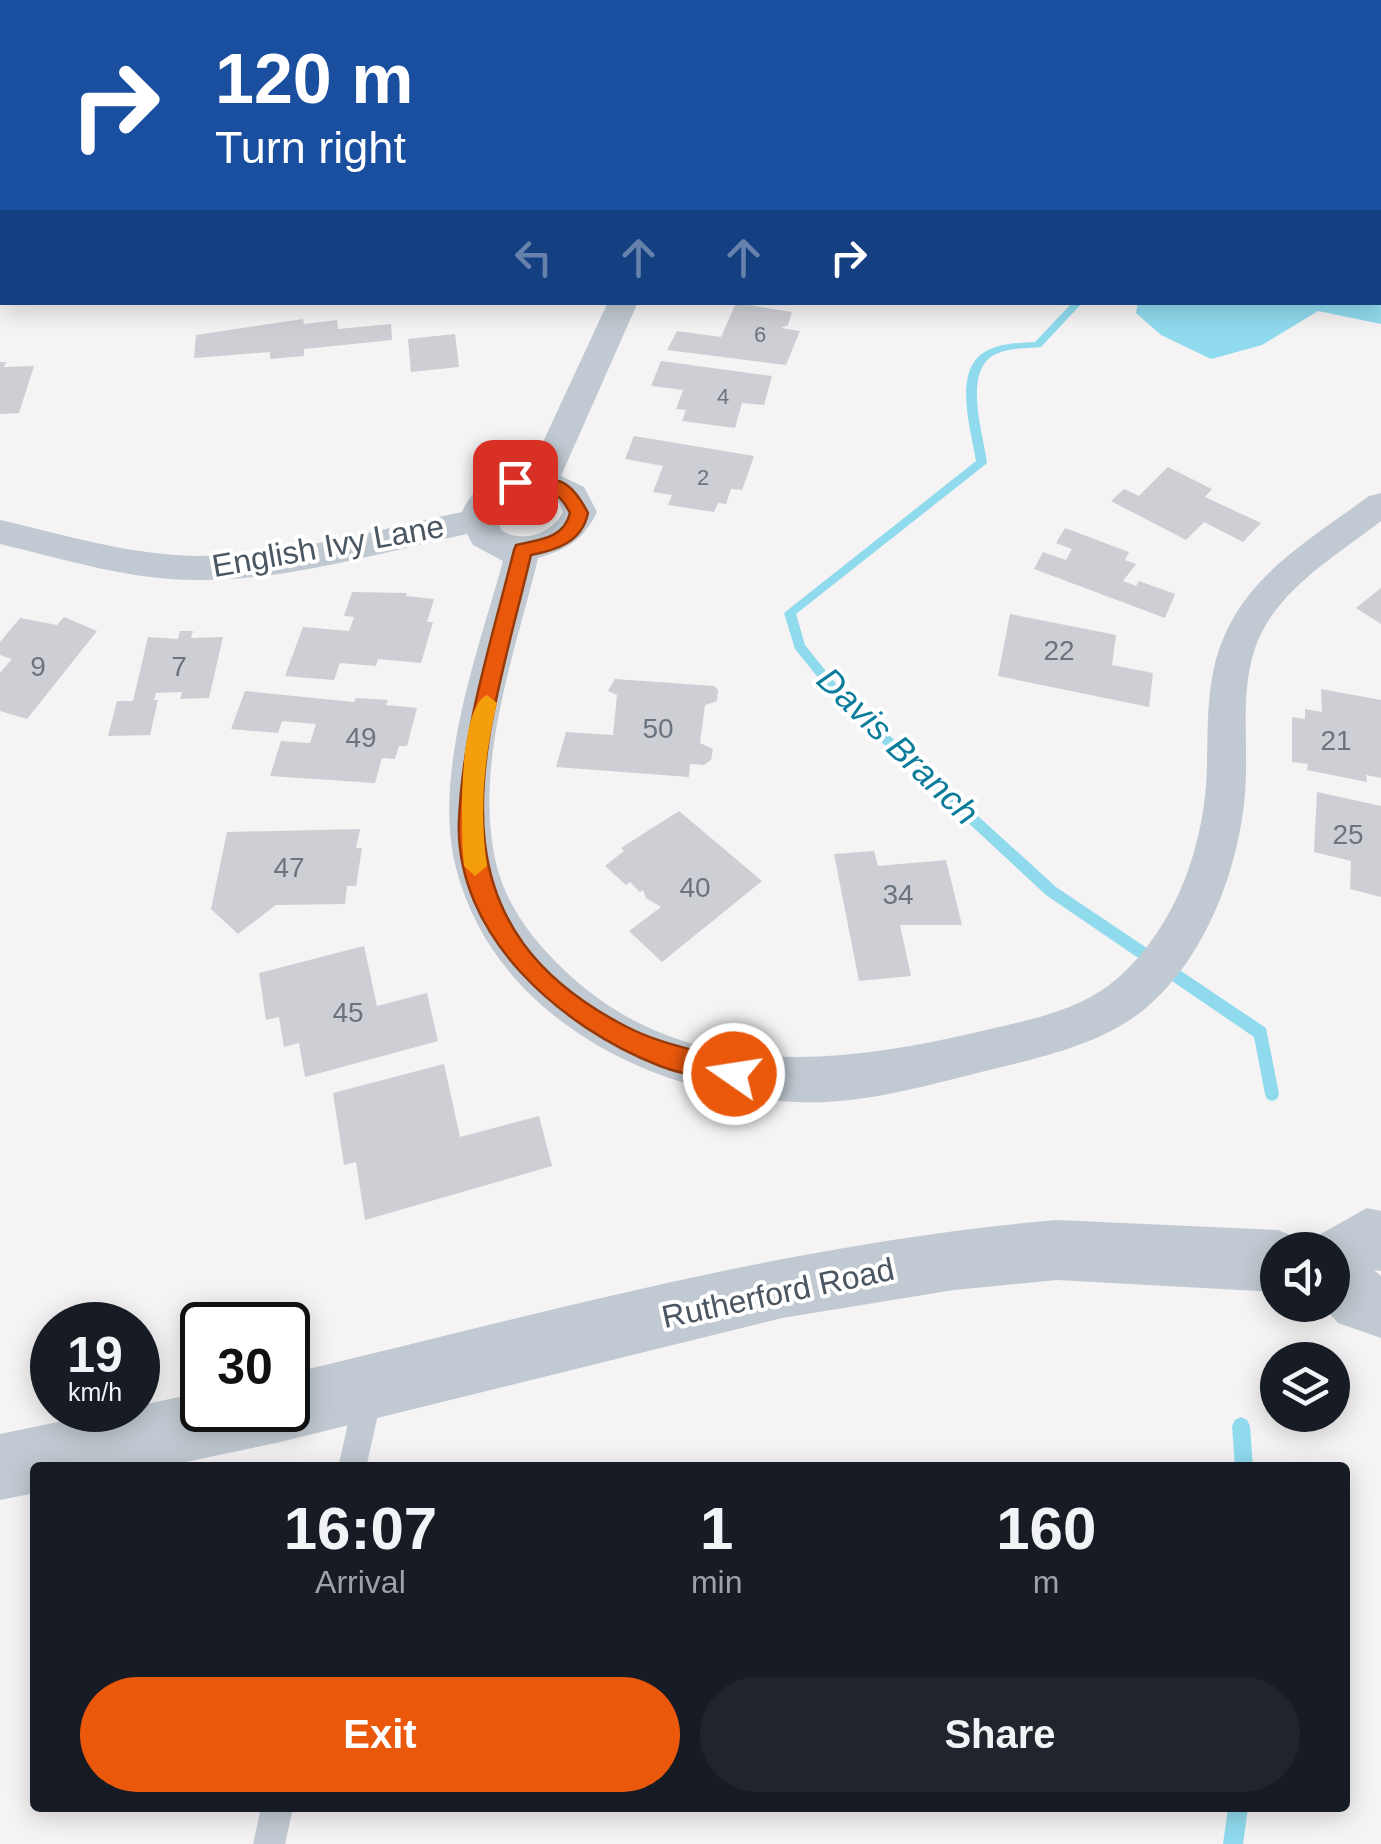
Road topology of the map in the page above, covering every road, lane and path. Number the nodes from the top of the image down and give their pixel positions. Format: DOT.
graph roads {
  1 [pos="622,305"];
  2 [pos="542,482"];
  3 [pos="1381,504"];
  4 [pos="478,520"];
  5 [pos="0,532"];
  6 [pos="523,550"];
  7 [pos="1381,1241"];
  8 [pos="1350,1250"];
  9 [pos="1260,1261"];
  10 [pos="1350,1290"];
  11 [pos="1381,1307"];
  12 [pos="370,1389"];
  13 [pos="310,1403"];
  14 [pos="180,1430"];
  15 [pos="353,1462"];
  16 [pos="0,1467"];
  17 [pos="276,1812"];
  18 [pos="269,1844"];
  1 -- 2 [label="street"];
  2 -- 4 [label="street"];
  2 -- 6 [label="street"];
  3 -- 6 [label="street"];
  4 -- 5 [label="street, English Ivy Lane"];
  4 -- 6 [label="street"];
  7 -- 8 [label="street"];
  9 -- 12 [label="street, Rutherford Road"];
  10 -- 11 [label="street"];
  12 -- 13 [label="street, Rutherford Road"];
  12 -- 15 [label="lane"];
  14 -- 16 [label="street"];
  17 -- 18 [label="lane"];
}
